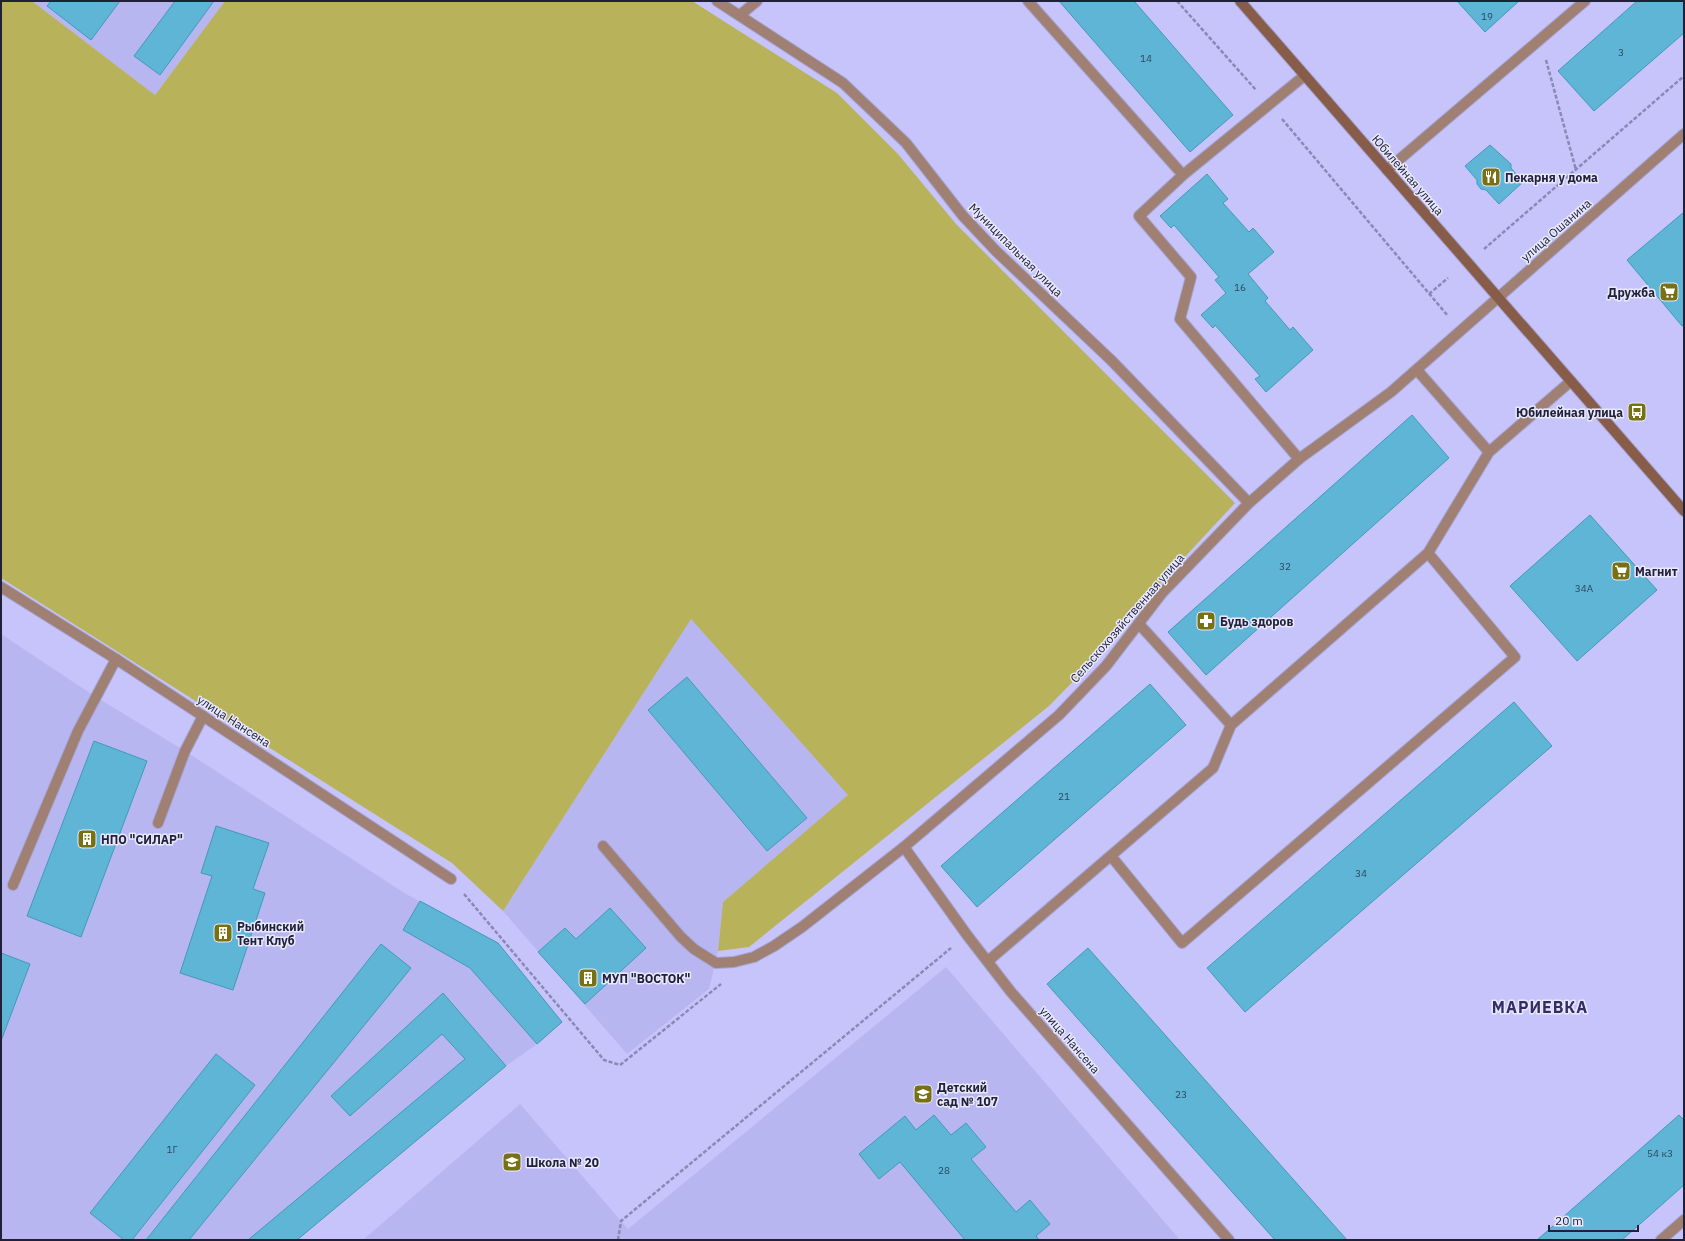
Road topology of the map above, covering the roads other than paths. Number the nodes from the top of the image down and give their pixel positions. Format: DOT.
graph roads {
  1 [pos="717,1"];
  2 [pos="756,1"];
  3 [pos="1028,1"];
  4 [pos="1240,1"];
  5 [pos="1585,1"];
  6 [pos="740,15"];
  7 [pos="1304,76"];
  8 [pos="1684,134"];
  9 [pos="1387,170"];
  10 [pos="1183,175"];
  11 [pos="1498,298"];
  12 [pos="1417,370"];
  13 [pos="1571,381"];
  14 [pos="1489,452"];
  15 [pos="1299,459"];
  16 [pos="1249,503"];
  17 [pos="1684,511"];
  18 [pos="1428,553"];
  19 [pos="1,587"];
  20 [pos="1139,624"];
  21 [pos="116,659"];
  22 [pos="203,716"];
  23 [pos="1231,724"];
  24 [pos="158,823"];
  25 [pos="603,846"];
  26 [pos="904,847"];
  27 [pos="1111,856"];
  28 [pos="451,879"];
  29 [pos="13,885"];
  30 [pos="988,961"];
  31 [pos="1684,1220"];
  32 [pos="1229,1240"];
  33 [pos="1661,1240"];
  1 -- 6 [label="street, Муниципальная улица"];
  2 -- 6 [label="street"];
  3 -- 10 [label="street"];
  4 -- 7 [label="street, Юбилейная улица"];
  5 -- 9 [label="street"];
  6 -- 16 [label="street, Муниципальная улица"];
  7 -- 9 [label="street, Юбилейная улица"];
  7 -- 10 [label="street"];
  8 -- 11 [label="street, улица Ошанина"];
  9 -- 11 [label="street, Юбилейная улица"];
  10 -- 15 [label="street"];
  11 -- 12 [label="street, Сельскохозяйственная улица"];
  11 -- 13 [label="street, Юбилейная улица"];
  12 -- 14 [label="street"];
  12 -- 15 [label="street, Сельскохозяйственная улица"];
  13 -- 14 [label="street"];
  13 -- 17 [label="street, Юбилейная улица"];
  14 -- 18 [label="street"];
  15 -- 16 [label="street, Сельскохозяйственная улица"];
  16 -- 20 [label="street, Сельскохозяйственная улица"];
  18 -- 23 [label="street"];
  18 -- 27 [label="street"];
  19 -- 21 [label="street, улица Нансена"];
  20 -- 23 [label="street"];
  20 -- 26 [label="street, Сельскохозяйственная улица"];
  21 -- 22 [label="street, улица Нансена"];
  21 -- 29 [label="street"];
  22 -- 24 [label="street"];
  22 -- 28 [label="street, улица Нансена"];
  23 -- 27 [label="street"];
  25 -- 26 [label="street, Сельскохозяйственная улица"];
  26 -- 30 [label="street, улица Нансена"];
  27 -- 30 [label="street"];
  30 -- 32 [label="street, улица Нансена"];
  31 -- 33 [label="street"];
}
